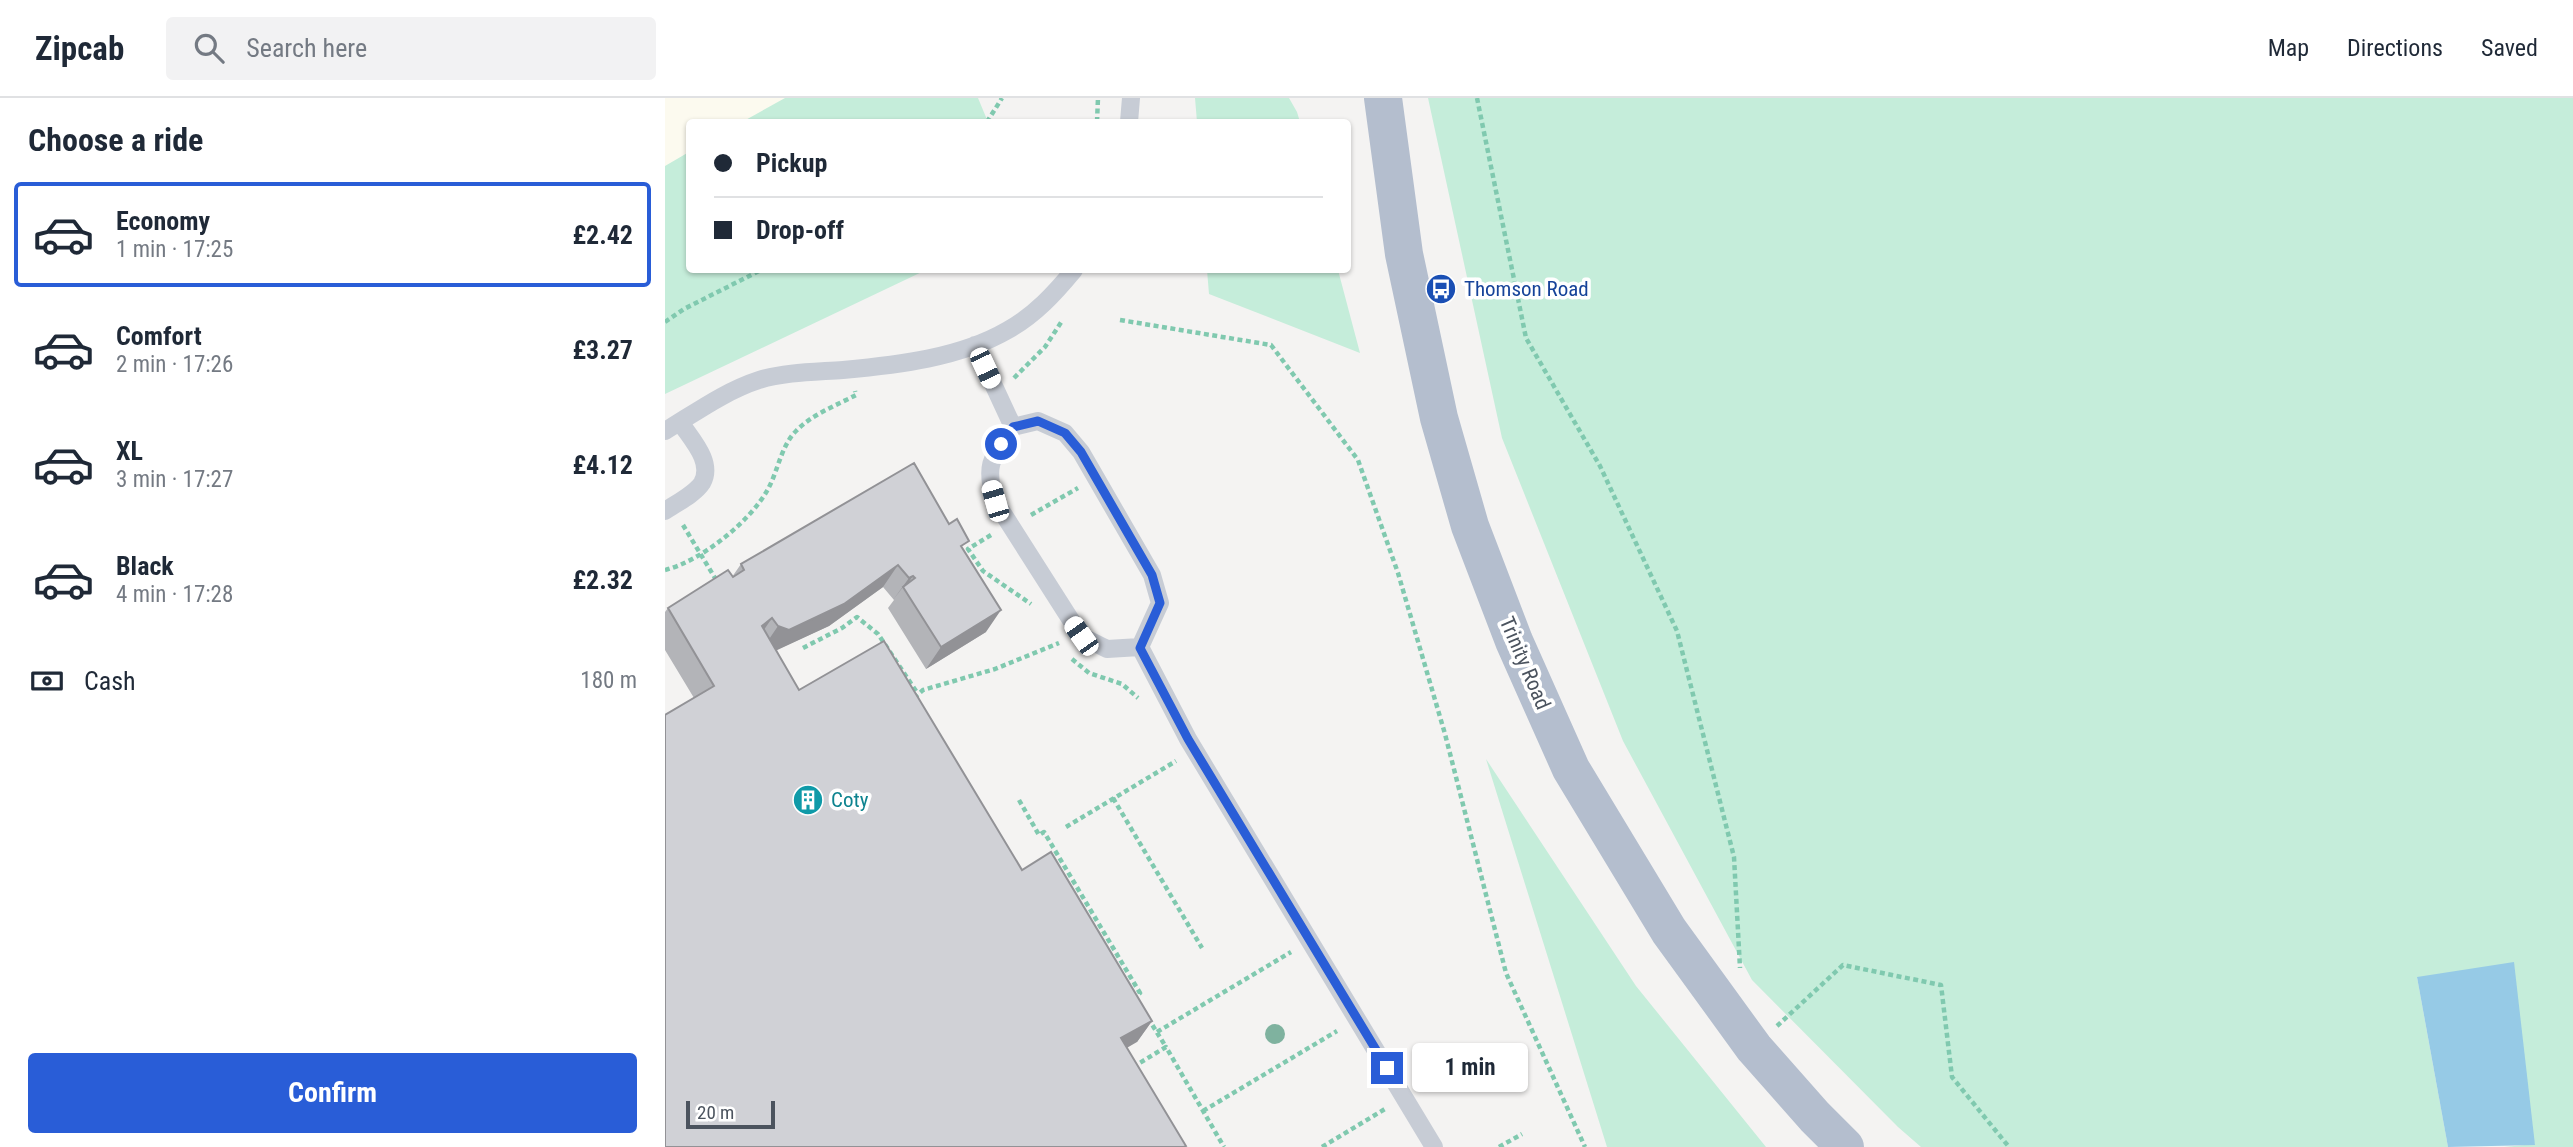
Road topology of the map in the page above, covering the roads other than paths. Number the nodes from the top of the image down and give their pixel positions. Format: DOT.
graph roads {
  1 [pos="1131,98"];
  2 [pos="1383,98"];
  3 [pos="1129,119"];
  4 [pos="1071,273"];
  5 [pos="975,345"];
  6 [pos="672,426"];
  7 [pos="1013,427"];
  8 [pos="668,508"];
  9 [pos="1140,648"];
  10 [pos="1434,1147"];
  11 [pos="1845,1147"];
  1 -- 3 [label="lane"];
  2 -- 11 [label="main road, Trinity Road"];
  4 -- 5 [label="lane"];
  5 -- 6 [label="lane"];
  5 -- 7 [label="lane"];
  6 -- 8 [label="lane"];
  7 -- 9 [label="lane"];
  7 -- 9 [label="lane"];
  9 -- 10 [label="lane"];
}
